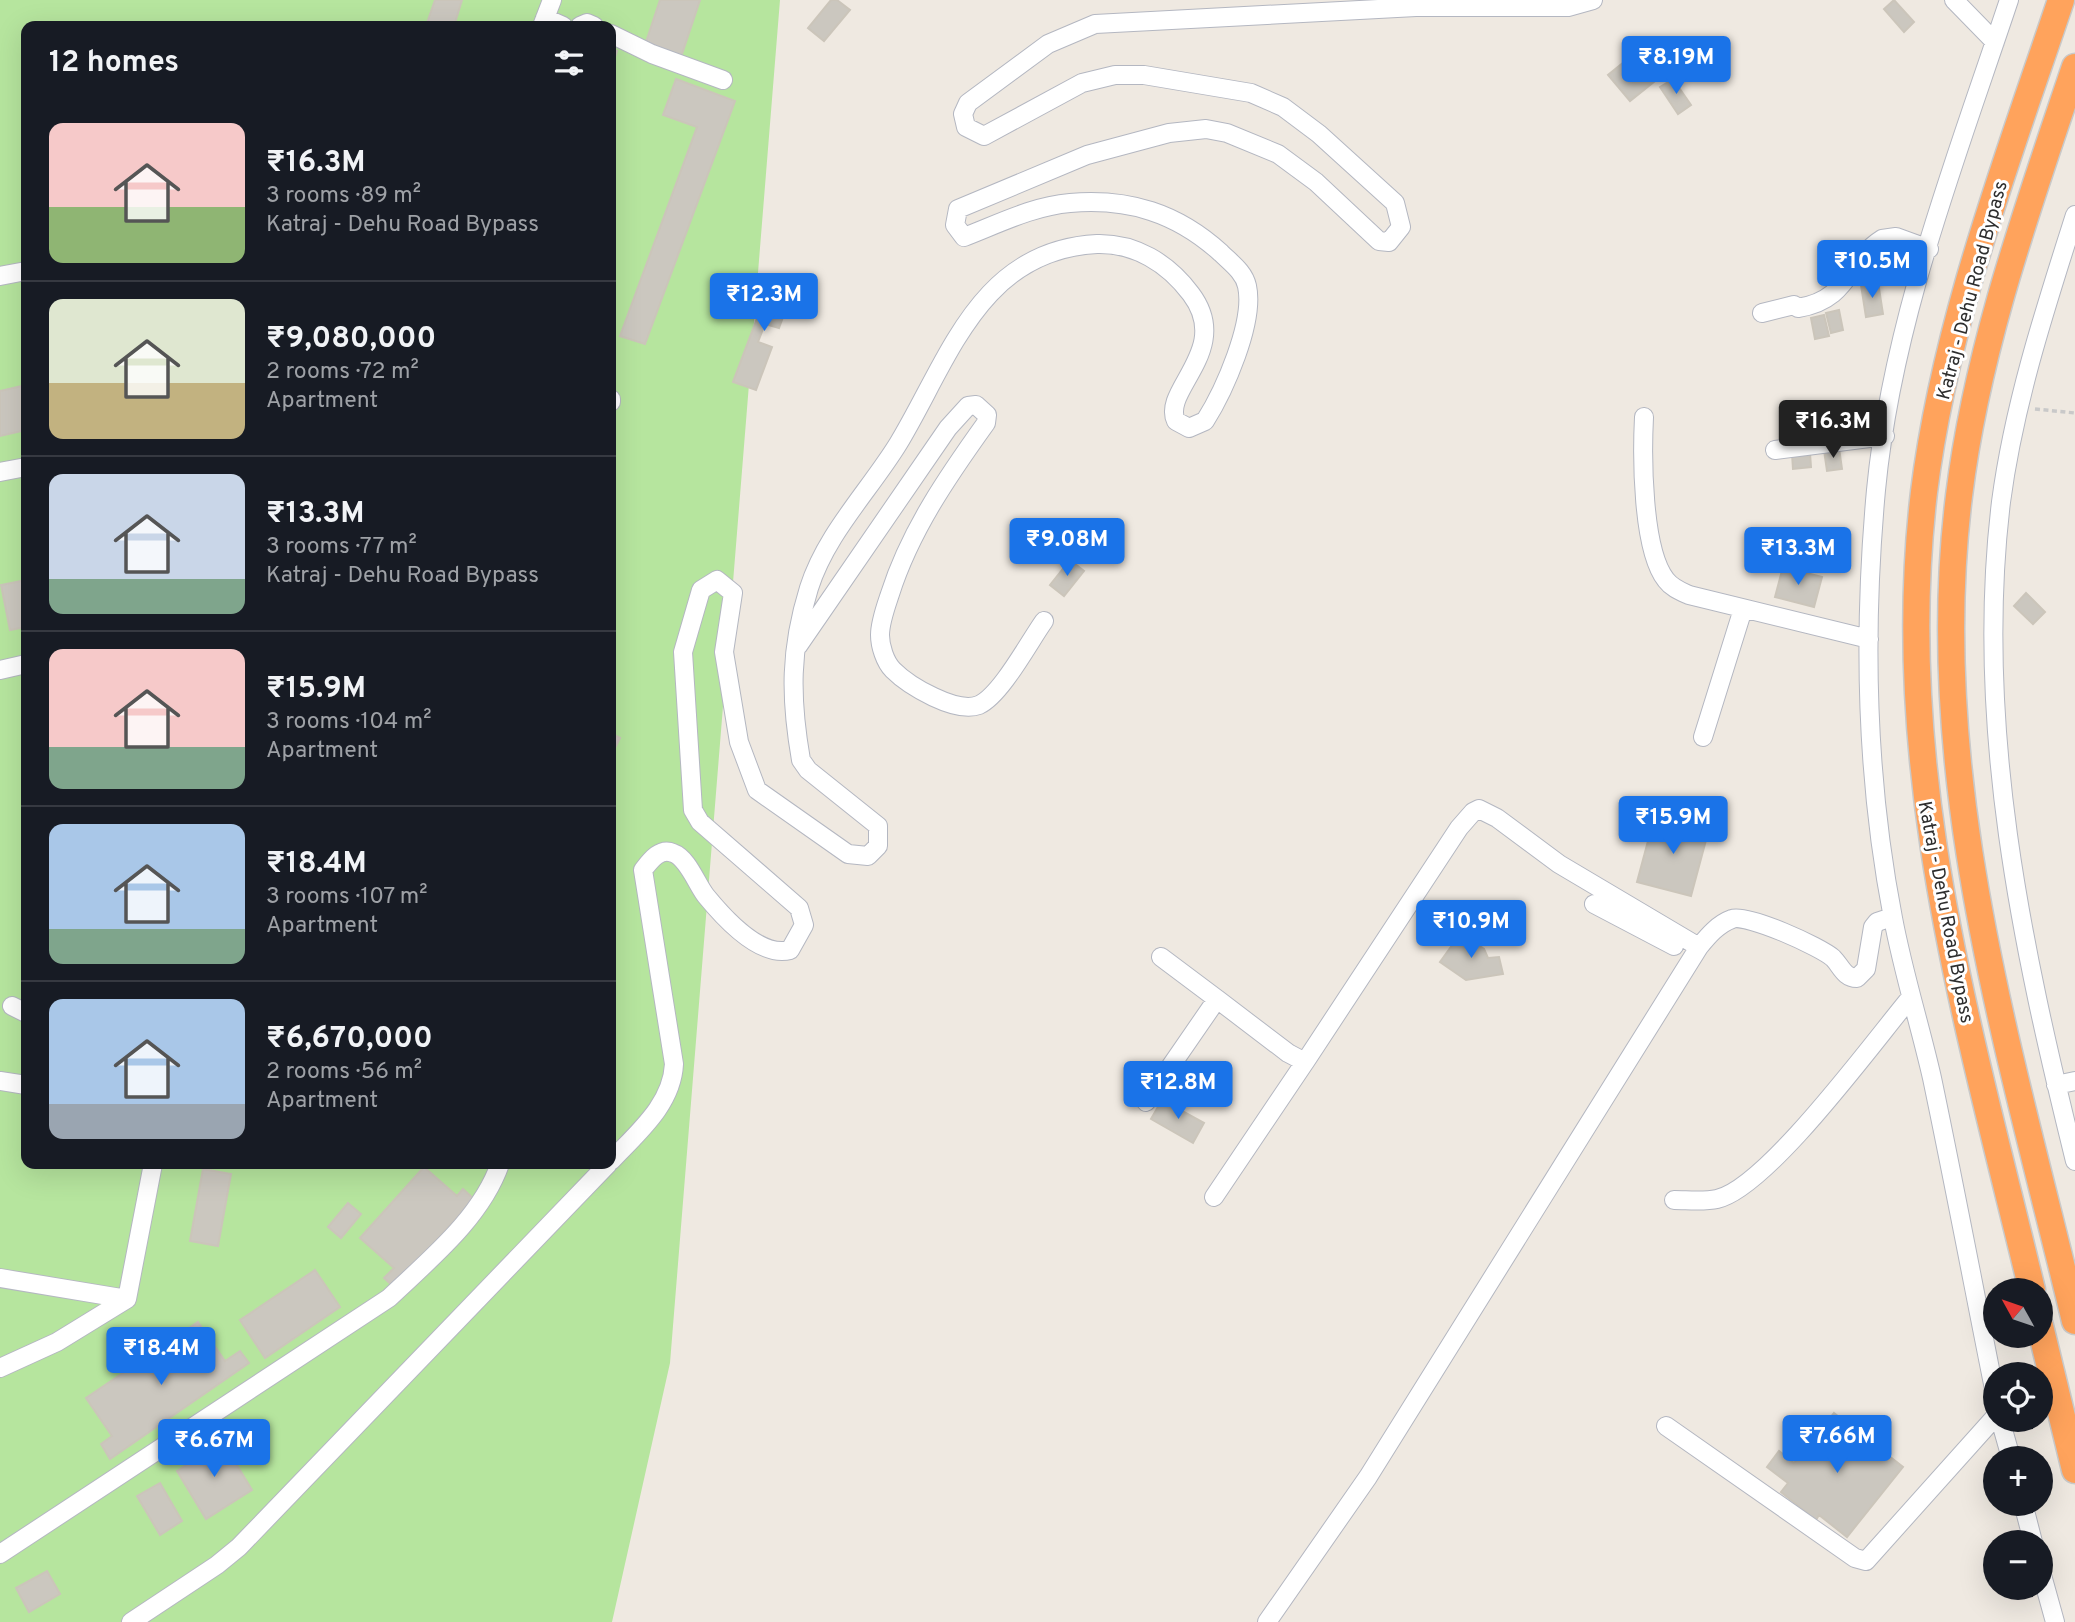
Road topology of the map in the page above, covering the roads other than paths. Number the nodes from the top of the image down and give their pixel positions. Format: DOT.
graph roads {
  1 [pos="552,0"];
  2 [pos="1593,0"];
  3 [pos="1954,0"];
  4 [pos="2008,0"];
  5 [pos="2061,0"];
  6 [pos="544,21"];
  7 [pos="616,36"];
  8 [pos="1995,42"];
  9 [pos="2075,67"];
  10 [pos="723,80"];
  11 [pos="2075,217"];
  12 [pos="1929,249"];
  13 [pos="21,272"];
  14 [pos="0,276"];
  15 [pos="1762,313"];
  16 [pos="1644,417"];
  17 [pos="1885,436"];
  18 [pos="1775,450"];
  19 [pos="21,468"];
  20 [pos="0,472"];
  21 [pos="1743,609"];
  22 [pos="1044,621"];
  23 [pos="1869,639"];
  24 [pos="794,652"];
  25 [pos="21,665"];
  26 [pos="0,670"];
  27 [pos="1703,737"];
  28 [pos="1594,904"];
  29 [pos="1892,917"];
  30 [pos="1695,952"];
  31 [pos="1161,957"];
  32 [pos="1911,996"];
  33 [pos="1217,999"];
  34 [pos="1305,1062"];
  35 [pos="0,1081"];
  36 [pos="2075,1081"];
  37 [pos="21,1084"];
  38 [pos="2056,1085"];
  39 [pos="1146,1102"];
  40 [pos="616,1155"];
  41 [pos="2075,1161"];
  42 [pos="152,1169"];
  43 [pos="497,1169"];
  44 [pos="602,1169"];
  45 [pos="1214,1197"];
  46 [pos="1674,1200"];
  47 [pos="0,1278"];
  48 [pos="2029,1278"];
  49 [pos="127,1299"];
  50 [pos="2075,1321"];
  51 [pos="2045,1348"];
  52 [pos="1988,1362"];
  53 [pos="0,1368"];
  54 [pos="1666,1426"];
  55 [pos="1983,1430"];
  56 [pos="2075,1470"];
  57 [pos="0,1554"];
  58 [pos="2049,1600"];
  59 [pos="131,1622"];
  60 [pos="1267,1622"];
  61 [pos="2055,1622"];
  1 -- 6 [label="street"];
  2 -- 24 [label="street"];
  3 -- 8 [label="street"];
  4 -- 8 [label="street"];
  5 -- 48 [label="highway, Katraj - Dehu Road Bypass"];
  7 -- 10 [label="street"];
  8 -- 12 [label="street"];
  9 -- 50 [label="highway, Katraj - Dehu Road Bypass"];
  11 -- 38 [label="street"];
  12 -- 15 [label="street"];
  12 -- 17 [label="street"];
  13 -- 14 [label="street"];
  16 -- 21 [label="street"];
  17 -- 18 [label="street"];
  17 -- 23 [label="street"];
  19 -- 20 [label="street"];
  21 -- 23 [label="street"];
  21 -- 27 [label="street"];
  22 -- 24 [label="street"];
  23 -- 29 [label="street"];
  24 -- 40 [label="street"];
  25 -- 26 [label="street"];
  28 -- 30 [label="street"];
  29 -- 30 [label="street"];
  29 -- 32 [label="street"];
  30 -- 34 [label="street"];
  30 -- 60 [label="street"];
  31 -- 33 [label="street"];
  32 -- 46 [label="street"];
  32 -- 52 [label="street"];
  33 -- 34 [label="street"];
  33 -- 39 [label="street"];
  34 -- 45 [label="street"];
  35 -- 37 [label="street"];
  36 -- 38 [label="street"];
  38 -- 41 [label="street"];
  42 -- 49 [label="street"];
  43 -- 57 [label="street"];
  44 -- 59 [label="street"];
  47 -- 49 [label="street"];
  49 -- 53 [label="street"];
  51 -- 56 [label="highway"];
  54 -- 55 [label="street"];
  58 -- 61 [label="street"];
}
